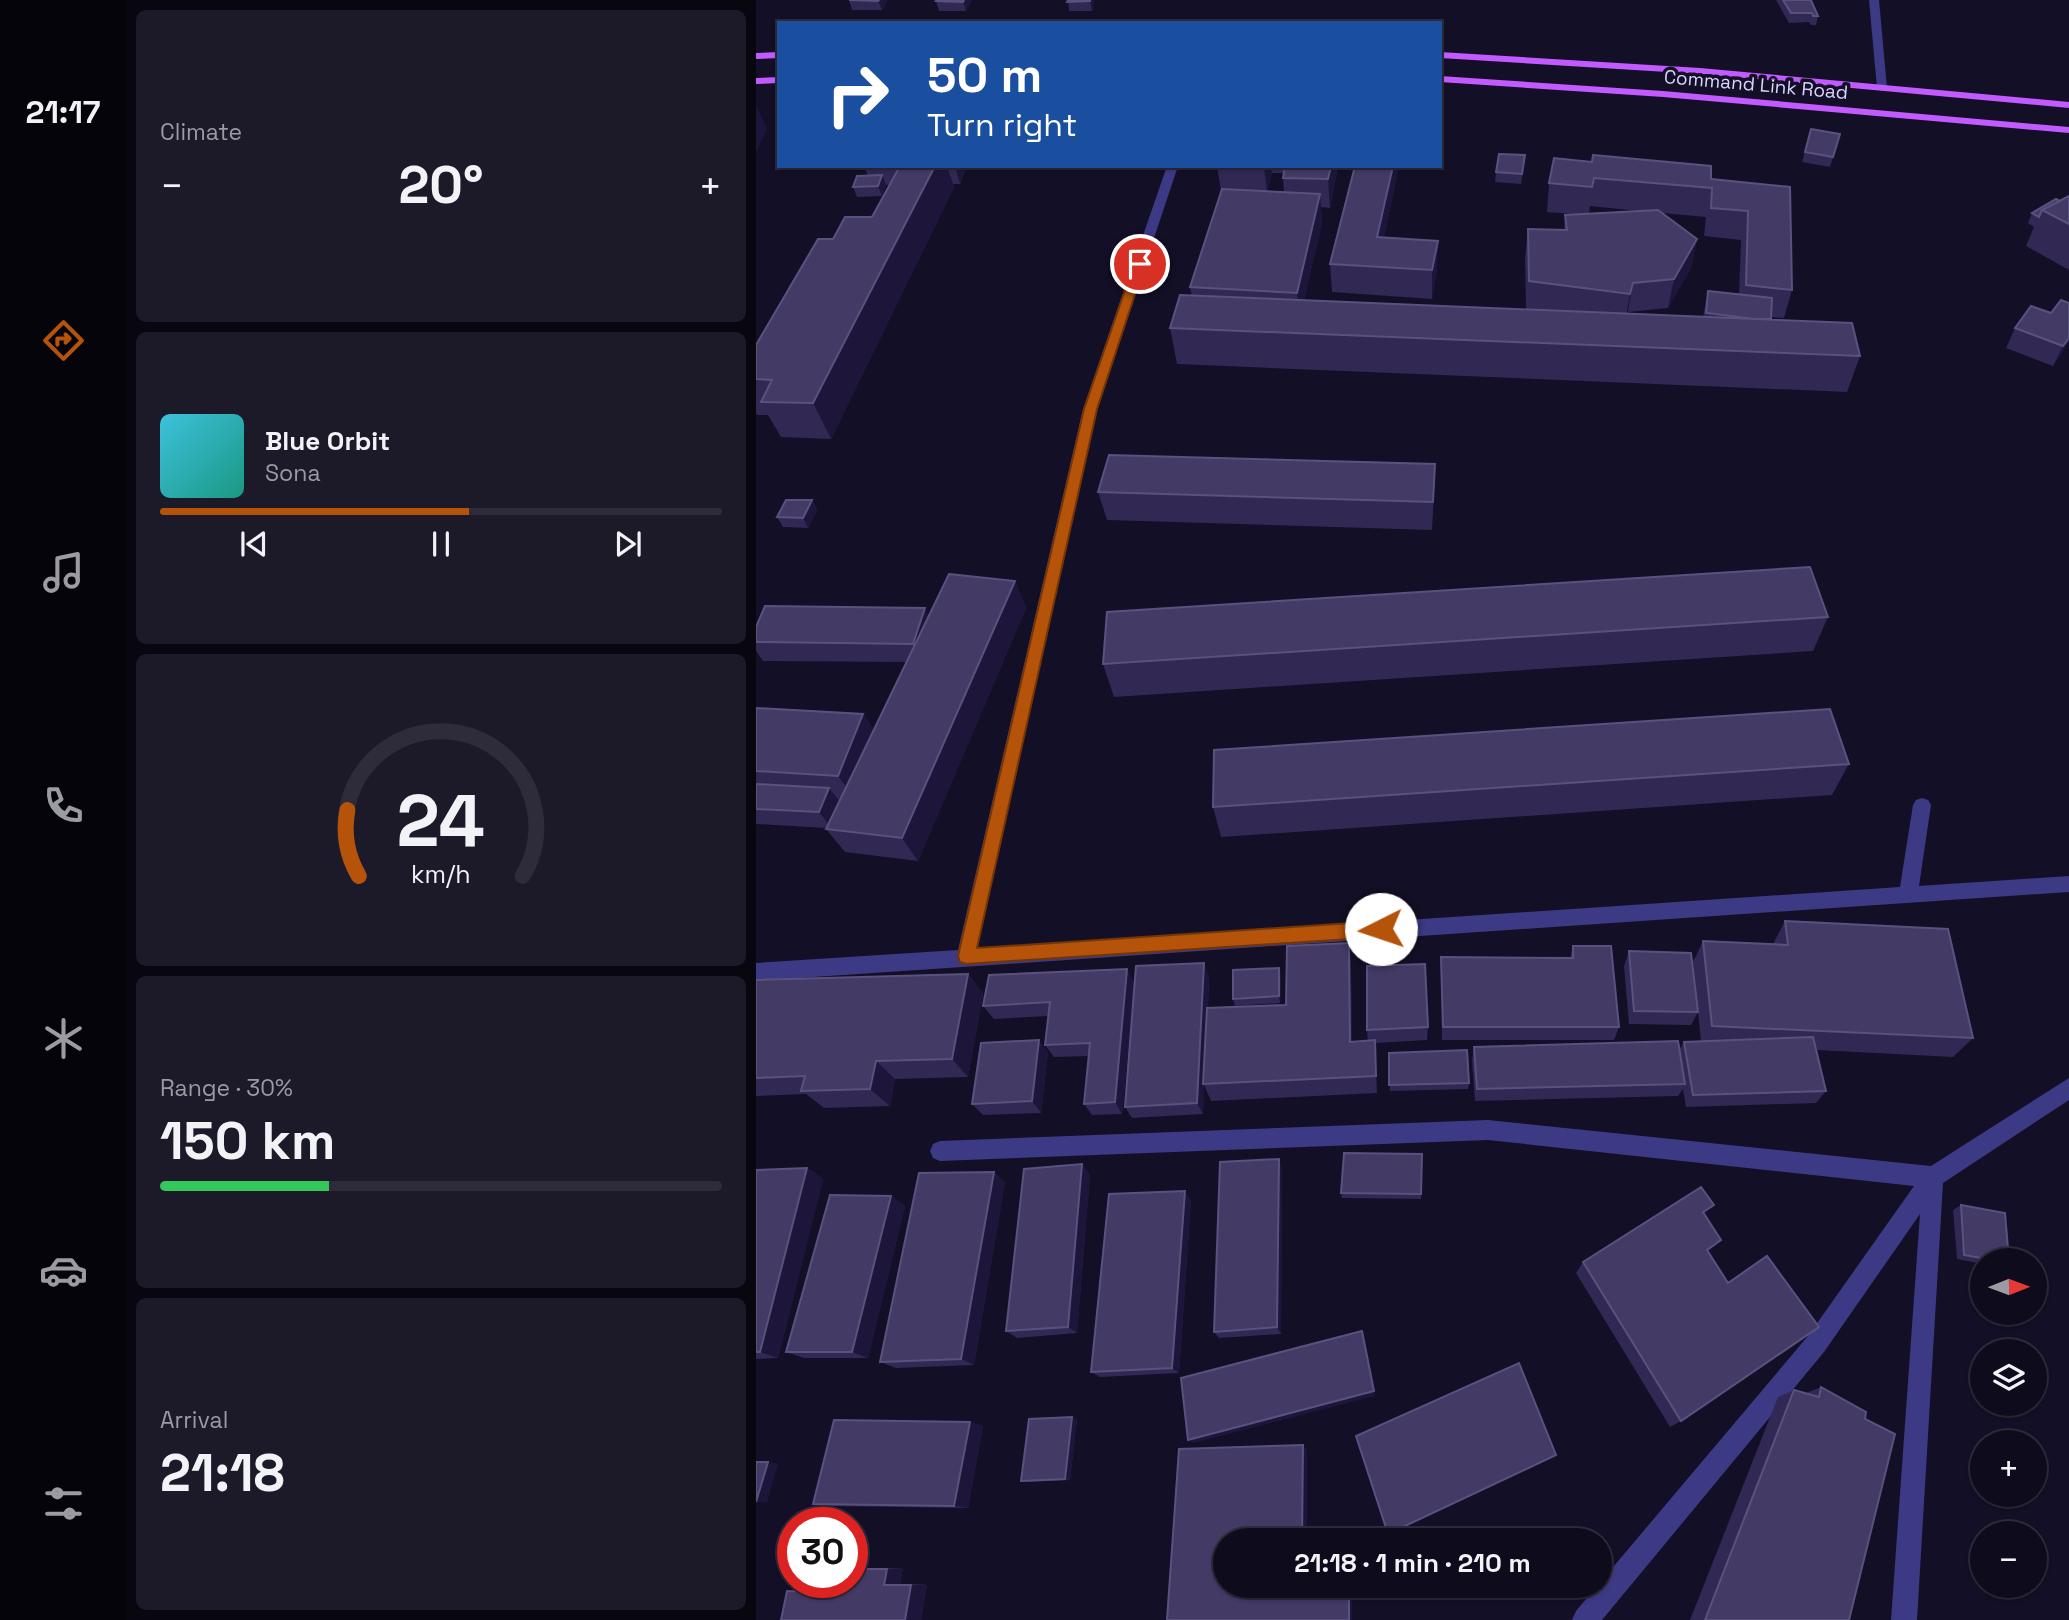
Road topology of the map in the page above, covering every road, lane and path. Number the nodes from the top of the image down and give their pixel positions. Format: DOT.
graph roads {
  1 [pos="1874,0"];
  2 [pos="777,55"];
  3 [pos="1442,55"];
  4 [pos="756,56"];
  5 [pos="1442,79"];
  6 [pos="777,80"];
  7 [pos="756,81"];
  8 [pos="1882,88"];
  9 [pos="2069,105"];
  10 [pos="2069,130"];
  11 [pos="1172,168"];
  12 [pos="1922,805"];
  13 [pos="2069,884"];
  14 [pos="1908,895"];
  15 [pos="966,956"];
  16 [pos="756,972"];
  17 [pos="2069,1088"];
  18 [pos="940,1151"];
  19 [pos="1933,1177"];
  20 [pos="1585,1620"];
  21 [pos="1904,1620"];
  1 -- 8 [label="street"];
  2 -- 4 [label="main road"];
  3 -- 8 [label="main road, Command Link Road"];
  5 -- 10 [label="main road, Command Link Road"];
  6 -- 7 [label="main road"];
  8 -- 9 [label="main road, Command Link Road"];
  11 -- 15 [label="street"];
  12 -- 14 [label="street"];
  13 -- 14 [label="street"];
  14 -- 15 [label="street"];
  15 -- 16 [label="street"];
  17 -- 19 [label="street"];
  18 -- 19 [label="street"];
  19 -- 20 [label="street"];
  19 -- 21 [label="street"];
}
